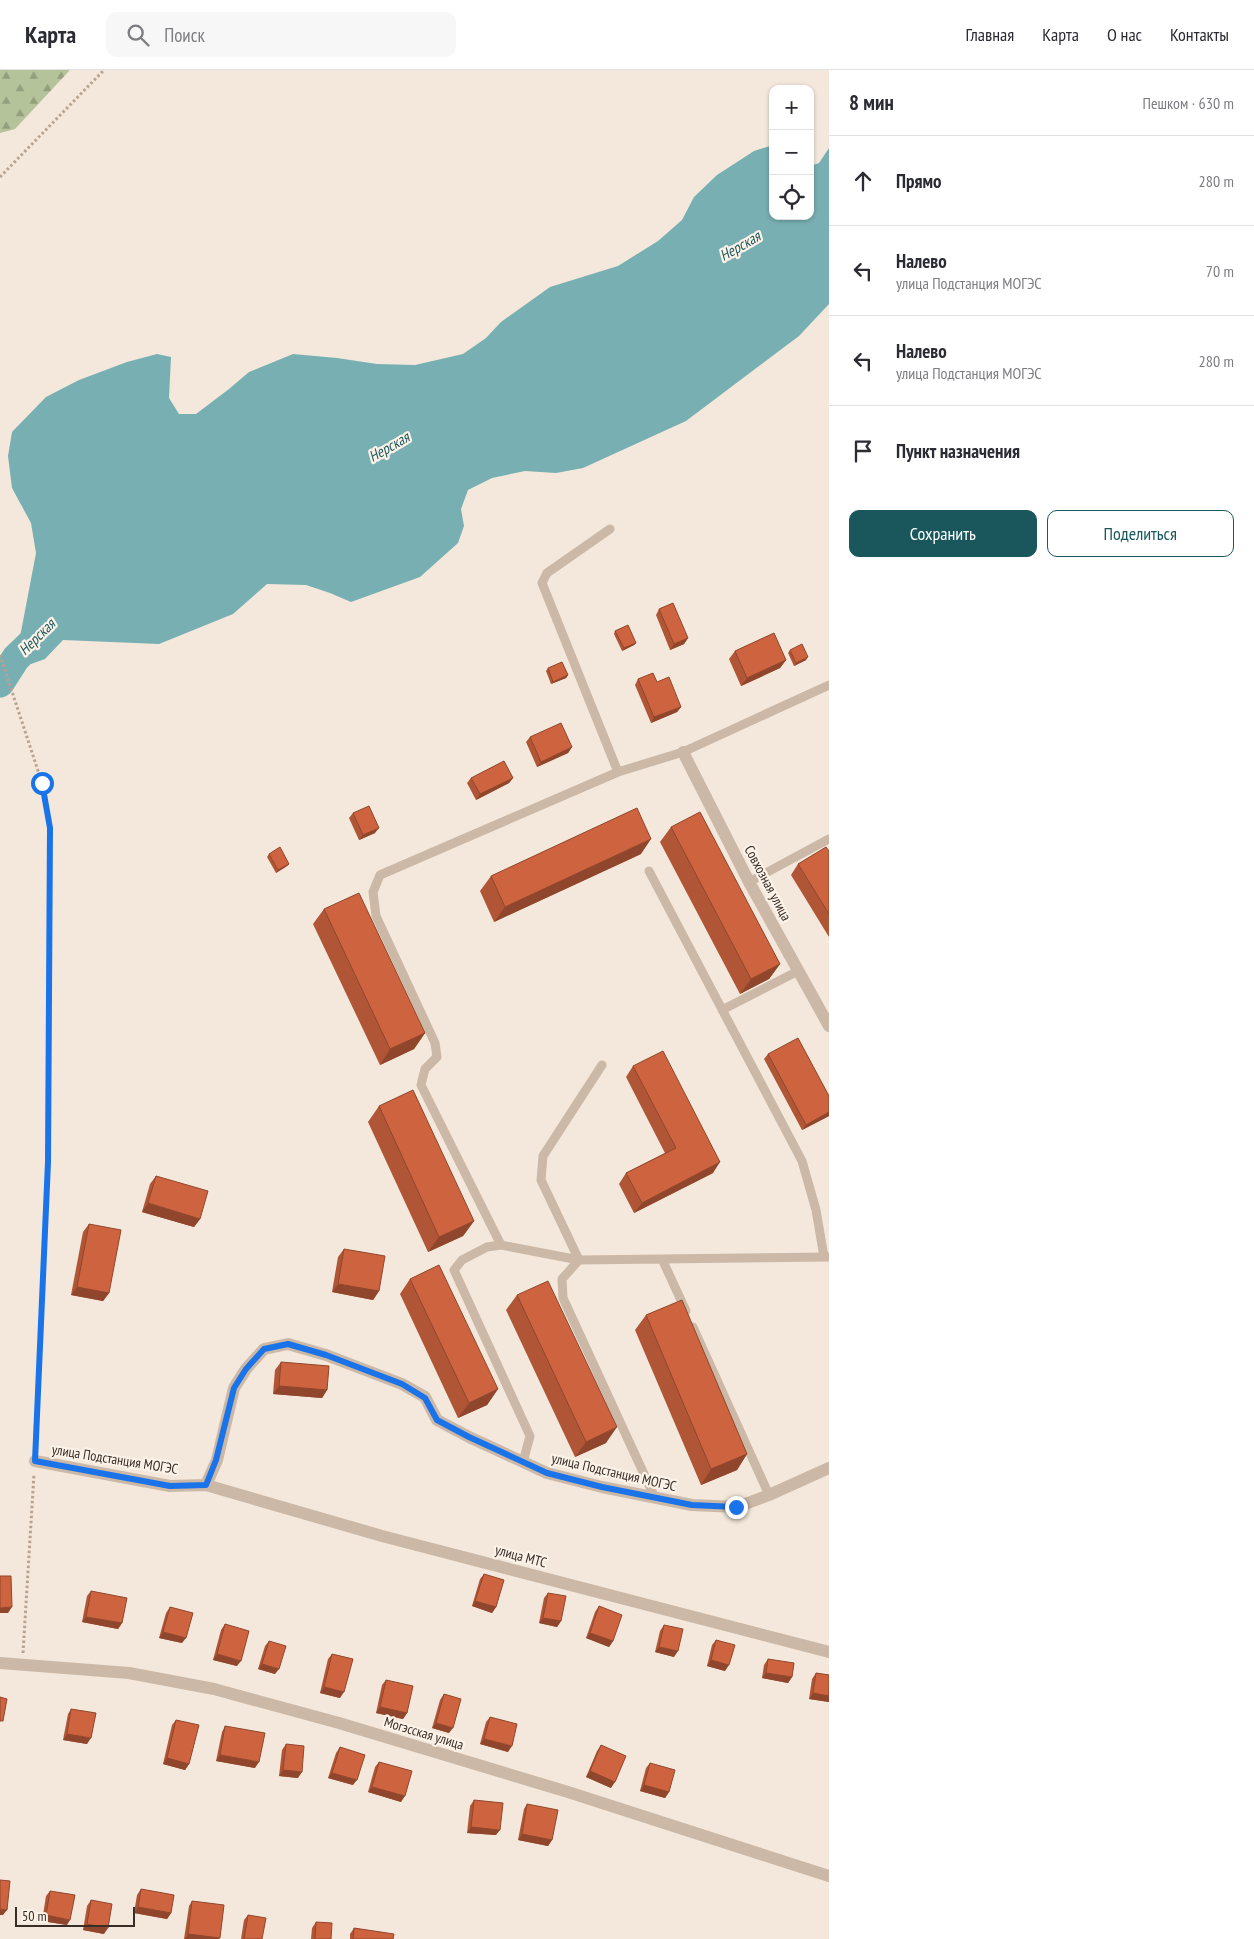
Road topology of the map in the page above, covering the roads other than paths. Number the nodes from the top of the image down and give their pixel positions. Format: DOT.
graph roads {
  1 [pos="610,529"];
  2 [pos="829,685"];
  3 [pos="683,752"];
  4 [pos="618,772"];
  5 [pos="829,839"];
  6 [pos="649,871"];
  7 [pos="749,882"];
  8 [pos="798,971"];
  9 [pos="722,1010"];
  10 [pos="829,1026"];
  11 [pos="602,1066"];
  12 [pos="501,1245"];
  13 [pos="826,1257"];
  14 [pos="662,1259"];
  15 [pos="579,1260"];
  16 [pos="35,1461"];
  17 [pos="523,1462"];
  18 [pos="829,1468"];
  19 [pos="206,1485"];
  20 [pos="769,1495"];
  21 [pos="655,1498"];
  22 [pos="829,1652"];
  23 [pos="0,1663"];
  24 [pos="829,1876"];
  1 -- 4 [label="lane"];
  2 -- 3 [label="lane"];
  3 -- 4 [label="lane"];
  3 -- 7 [label="street, Совхозная улица"];
  4 -- 12 [label="lane"];
  5 -- 7 [label="lane"];
  6 -- 9 [label="lane"];
  7 -- 8 [label="street, Совхозная улица"];
  8 -- 9 [label="lane"];
  8 -- 10 [label="street, Совхозная улица"];
  9 -- 13 [label="lane"];
  11 -- 15 [label="lane"];
  12 -- 15 [label="lane"];
  12 -- 17 [label="lane"];
  13 -- 14 [label="lane"];
  14 -- 15 [label="lane"];
  14 -- 20 [label="lane"];
  15 -- 21 [label="lane"];
  16 -- 19 [label="street, улица Подстанция МОГЭС"];
  17 -- 19 [label="street, улица Подстанция МОГЭС"];
  17 -- 21 [label="street, улица Подстанция МОГЭС"];
  18 -- 20 [label="street, улица Подстанция МОГЭС"];
  19 -- 22 [label="street, улица МТС"];
  20 -- 21 [label="street, улица Подстанция МОГЭС"];
  23 -- 24 [label="street, Могэсская улица"];
}
